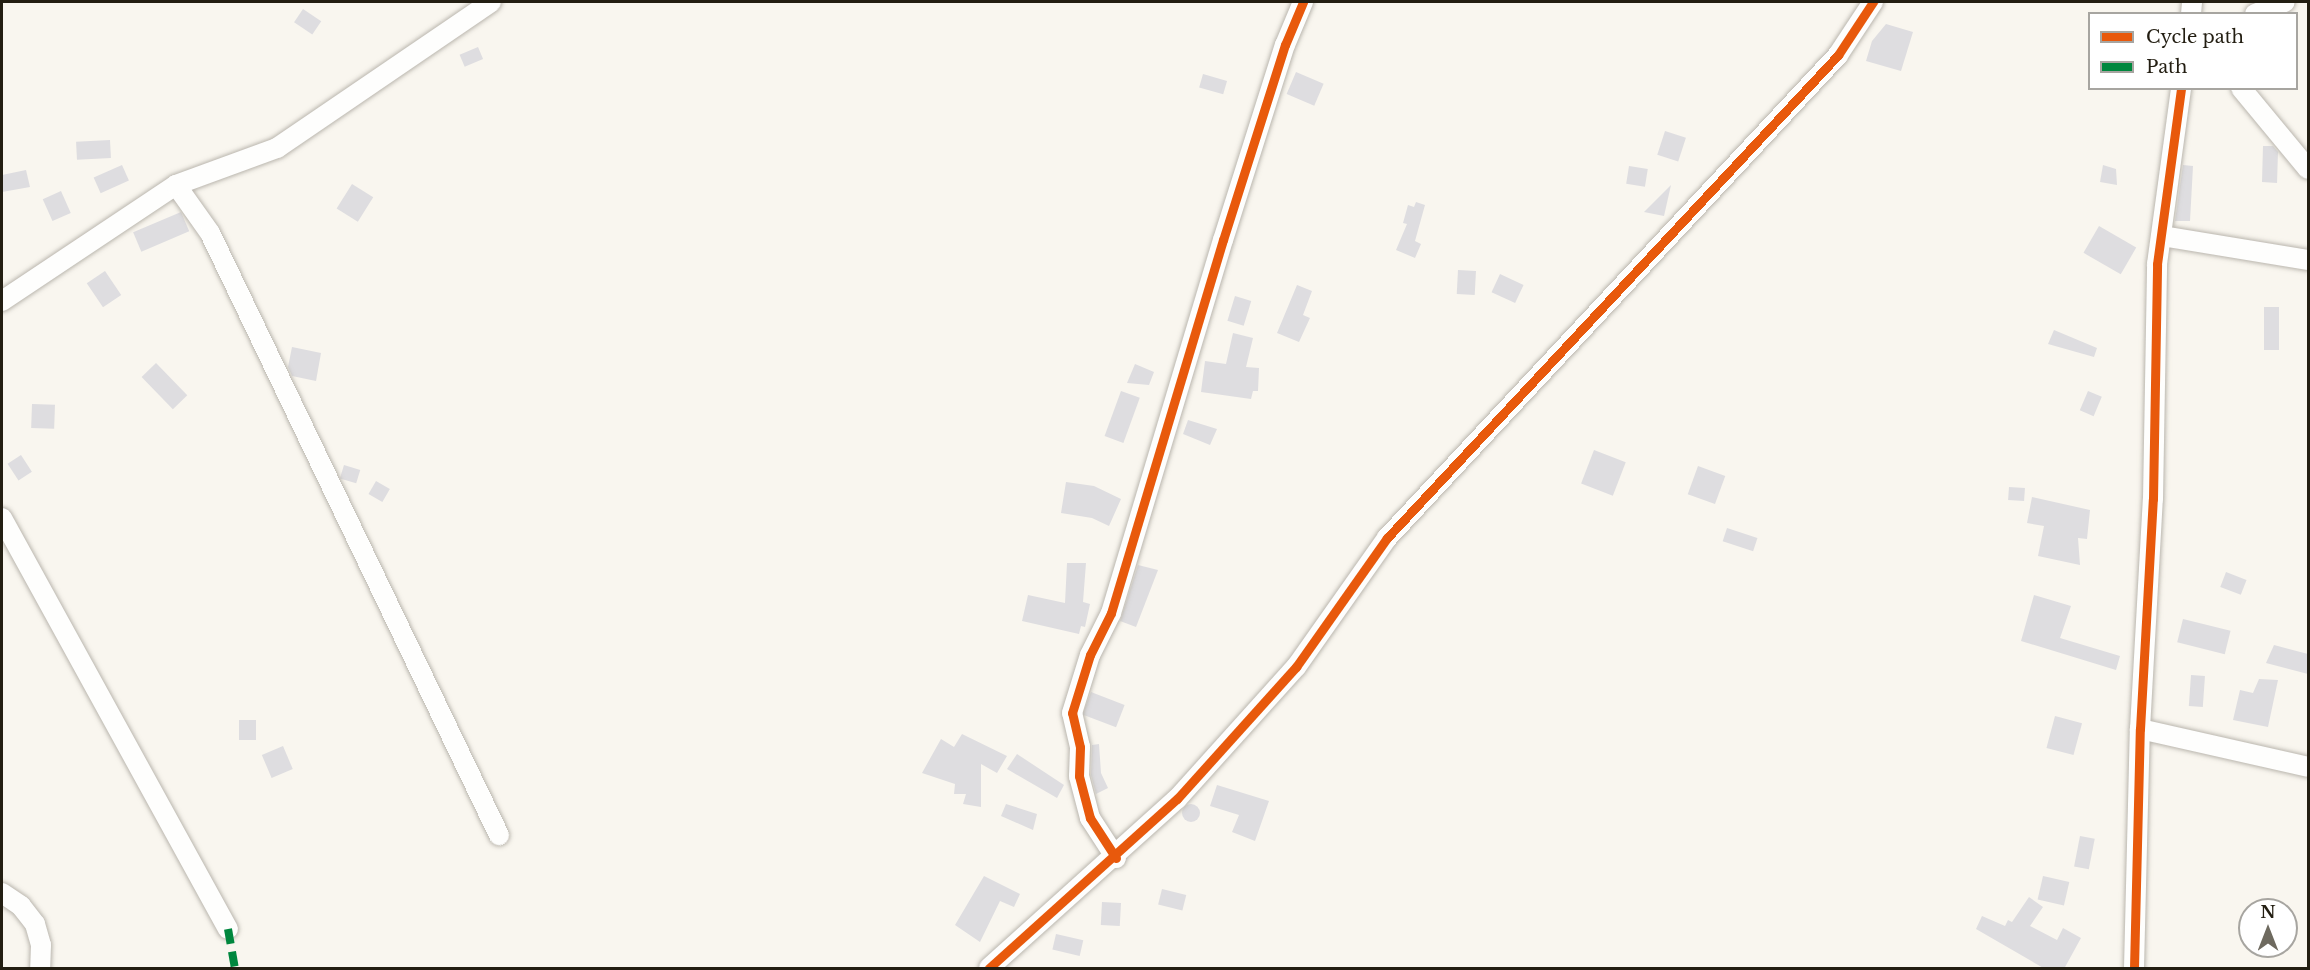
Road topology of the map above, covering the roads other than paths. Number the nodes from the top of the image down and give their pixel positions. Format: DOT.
graph roads {
  1 [pos="491,2"];
  2 [pos="1303,2"];
  3 [pos="1873,2"];
  4 [pos="2285,2"];
  5 [pos="2260,12"];
  6 [pos="2181,90"];
  7 [pos="2243,90"];
  8 [pos="2308,169"];
  9 [pos="176,185"];
  10 [pos="2162,236"];
  11 [pos="2308,260"];
  12 [pos="2,301"];
  13 [pos="2,518"];
  14 [pos="2140,729"];
  15 [pos="2308,767"];
  16 [pos="499,835"];
  17 [pos="1116,858"];
  18 [pos="2,893"];
  19 [pos="228,929"];
  20 [pos="40,969"];
  21 [pos="989,969"];
  22 [pos="2134,969"];
  1 -- 9 [label="street"];
  2 -- 17 [label="street"];
  3 -- 17 [label="street"];
  4 -- 5 [label="street"];
  6 -- 10 [label="street"];
  7 -- 8 [label="street"];
  9 -- 12 [label="street"];
  9 -- 16 [label="street"];
  10 -- 11 [label="street"];
  10 -- 14 [label="street"];
  13 -- 19 [label="street"];
  14 -- 15 [label="street"];
  14 -- 22 [label="street"];
  17 -- 21 [label="street"];
  18 -- 20 [label="street"];
}
